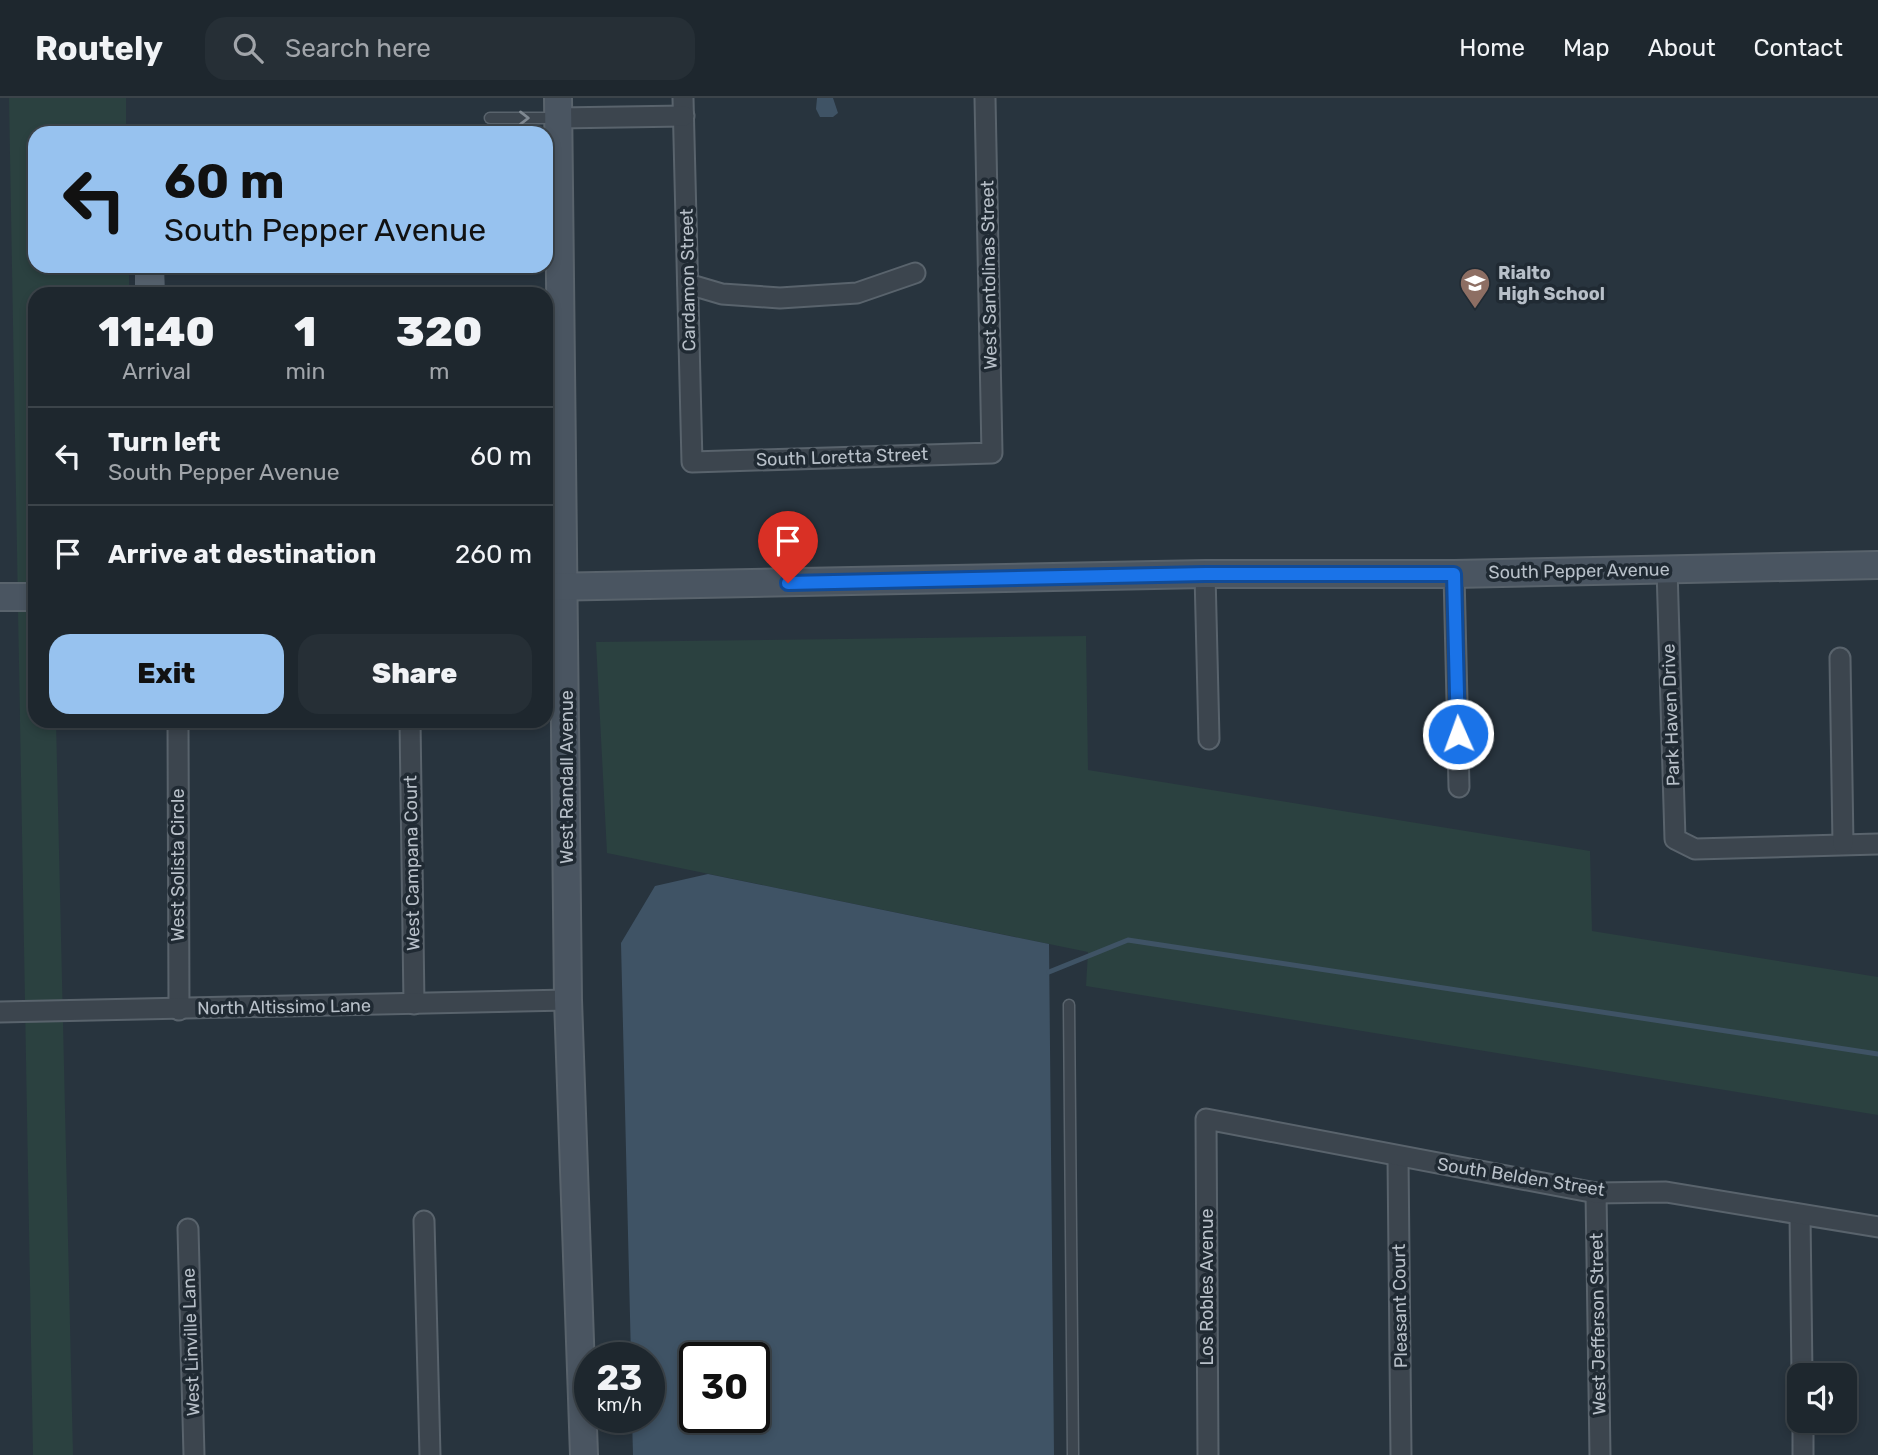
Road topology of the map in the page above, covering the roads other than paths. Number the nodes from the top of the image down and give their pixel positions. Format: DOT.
graph roads {
  1 [pos="985,98"];
  2 [pos="683,107"];
  3 [pos="558,108"];
  4 [pos="489,118"];
  5 [pos="915,273"];
  6 [pos="688,284"];
  7 [pos="992,453"];
  8 [pos="692,462"];
  9 [pos="1878,565"];
  10 [pos="1667,569"];
  11 [pos="1205,574"];
  12 [pos="1454,574"];
  13 [pos="556,587"];
  14 [pos="0,597"];
  15 [pos="28,597"];
  16 [pos="1840,658"];
  17 [pos="178,728"];
  18 [pos="410,728"];
  19 [pos="1209,739"];
  20 [pos="1459,787"];
  21 [pos="1843,844"];
  22 [pos="1878,844"];
  23 [pos="568,1000"];
  24 [pos="414,1004"];
  25 [pos="1069,1005"];
  26 [pos="179,1010"];
  27 [pos="0,1012"];
  28 [pos="1206,1119"];
  29 [pos="1398,1157"];
  30 [pos="1596,1193"];
  31 [pos="1800,1215"];
  32 [pos="424,1221"];
  33 [pos="1878,1227"];
  34 [pos="188,1229"];
  35 [pos="1802,1363"];
  36 [pos="1803,1433"];
  37 [pos="194,1455"];
  38 [pos="430,1455"];
  39 [pos="584,1455"];
  40 [pos="1073,1455"];
  41 [pos="1208,1455"];
  42 [pos="1401,1455"];
  43 [pos="1600,1455"];
  44 [pos="1804,1455"];
  1 -- 7 [label="street, West Santolinas Street"];
  2 -- 3 [label="street"];
  2 -- 6 [label="street, Cardamon Street"];
  4 -- 3 [label="lane, one-way"];
  3 -- 13 [label="main road, West Randall Avenue"];
  5 -- 6 [label="street"];
  6 -- 8 [label="street, Cardamon Street"];
  7 -- 8 [label="street, South Loretta Street"];
  9 -- 10 [label="main road, South Pepper Avenue"];
  10 -- 12 [label="main road, South Pepper Avenue"];
  10 -- 21 [label="street, Park Haven Drive"];
  11 -- 12 [label="main road, South Pepper Avenue"];
  11 -- 13 [label="main road, South Pepper Avenue"];
  11 -- 19 [label="street"];
  12 -- 20 [label="street"];
  13 -- 23 [label="main road, West Randall Avenue"];
  14 -- 15 [label="main road"];
  16 -- 21 [label="street"];
  17 -- 26 [label="street, West Solista Circle"];
  18 -- 24 [label="street, West Campana Court"];
  21 -- 22 [label="street"];
  23 -- 24 [label="street, North Altissimo Lane"];
  23 -- 39 [label="main road, West Randall Avenue"];
  24 -- 26 [label="street, North Altissimo Lane"];
  25 -- 40 [label="lane"];
  26 -- 27 [label="street, North Altissimo Lane"];
  28 -- 29 [label="street, South Belden Street"];
  28 -- 41 [label="street, Los Robles Avenue"];
  29 -- 30 [label="street, South Belden Street"];
  29 -- 42 [label="street, Pleasant Court"];
  30 -- 31 [label="street, South Belden Street"];
  30 -- 43 [label="street, West Jefferson Street"];
  31 -- 33 [label="street, South Belden Street"];
  31 -- 35 [label="street"];
  32 -- 38 [label="street"];
  34 -- 37 [label="street, West Linville Lane"];
  36 -- 44 [label="street"];
}
